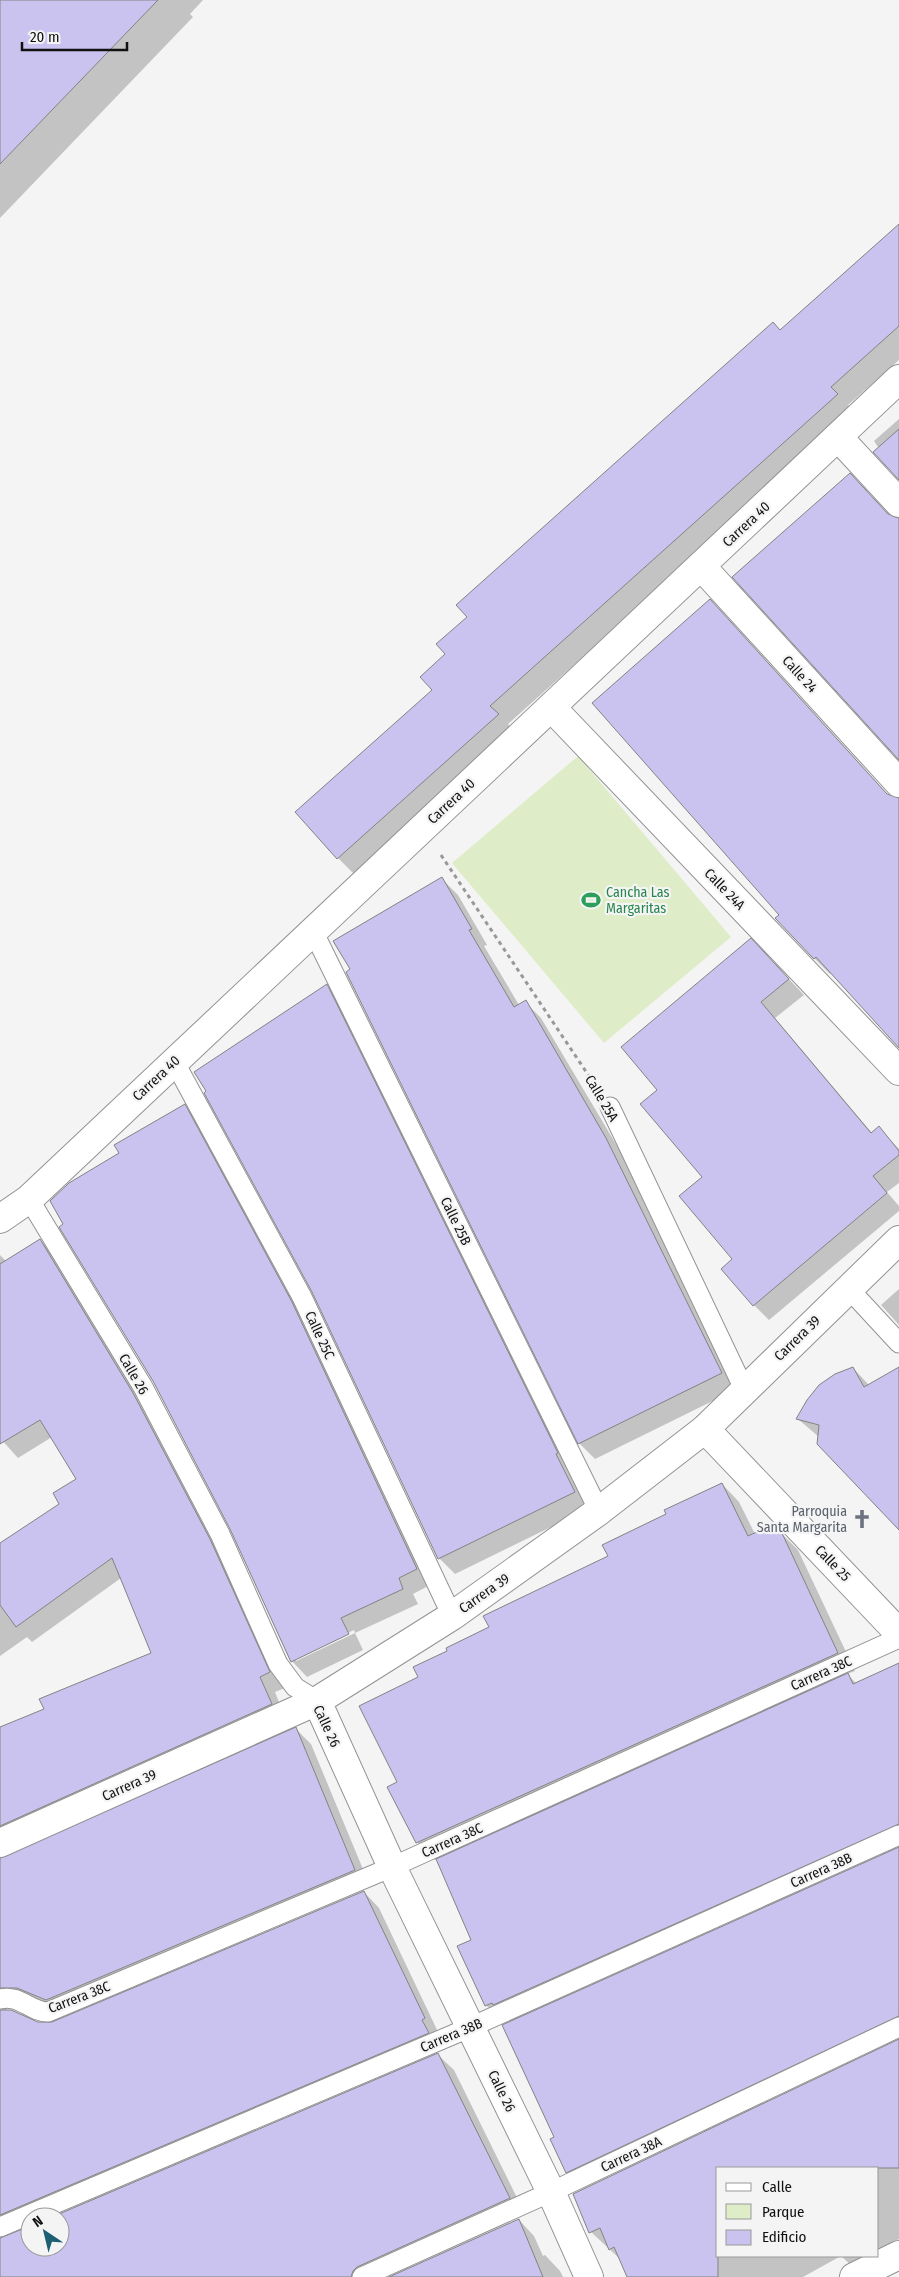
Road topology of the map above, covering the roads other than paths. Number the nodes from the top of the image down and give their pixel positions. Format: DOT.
graph roads {
  1 [pos="899,379"];
  2 [pos="838,437"];
  3 [pos="899,503"];
  4 [pos="701,566"];
  5 [pos="551,707"];
  6 [pos="899,783"];
  7 [pos="313,931"];
  8 [pos="174,1061"];
  9 [pos="899,1071"];
  10 [pos="610,1107"];
  11 [pos="28,1199"];
  12 [pos="0,1219"];
  13 [pos="899,1240"];
  14 [pos="849,1289"];
  15 [pos="899,1343"];
  16 [pos="744,1389"];
  17 [pos="705,1429"];
  18 [pos="599,1511"];
  19 [pos="452,1616"];
  20 [pos="899,1633"];
  21 [pos="899,1638"];
  22 [pos="316,1701"];
  23 [pos="899,1835"];
  24 [pos="0,1843"];
  25 [pos="392,1867"];
  26 [pos="0,1999"];
  27 [pos="471,2027"];
  28 [pos="899,2027"];
  29 [pos="551,2192"];
  30 [pos="0,2227"];
  31 [pos="899,2256"];
  32 [pos="362,2277"];
  33 [pos="590,2277"];
  34 [pos="854,2277"];
  1 -- 2 [label="street, Carrera 40"];
  2 -- 3 [label="street"];
  2 -- 4 [label="street, Carrera 40"];
  4 -- 5 [label="street, Carrera 40"];
  4 -- 6 [label="street, Calle 24"];
  5 -- 7 [label="street, Carrera 40"];
  5 -- 9 [label="street, Calle 24A"];
  7 -- 8 [label="street, Carrera 40"];
  7 -- 18 [label="lane, Calle 25B"];
  8 -- 11 [label="street, Carrera 40"];
  8 -- 19 [label="lane, Calle 25C"];
  10 -- 16 [label="lane, Calle 25A"];
  11 -- 12 [label="street, Carrera 40"];
  11 -- 22 [label="lane, Calle 26"];
  13 -- 14 [label="street, Carrera 39"];
  14 -- 15 [label="lane"];
  14 -- 16 [label="street, Carrera 39"];
  16 -- 17 [label="street, Carrera 39"];
  17 -- 18 [label="street, Carrera 39"];
  17 -- 20 [label="street, Calle 25"];
  18 -- 19 [label="street, Carrera 39"];
  19 -- 22 [label="street, Carrera 39"];
  21 -- 25 [label="lane, Carrera 38C"];
  22 -- 24 [label="street, Carrera 39"];
  22 -- 25 [label="street, Calle 26"];
  23 -- 27 [label="lane, Carrera 38B"];
  25 -- 26 [label="lane, Carrera 38C"];
  25 -- 27 [label="street, Calle 26"];
  27 -- 29 [label="street, Calle 26"];
  27 -- 30 [label="lane, Carrera 38B"];
  28 -- 29 [label="lane, Carrera 38A"];
  29 -- 32 [label="lane, Carrera 38A"];
  29 -- 33 [label="street, Calle 26"];
  31 -- 34 [label="street"];
}
